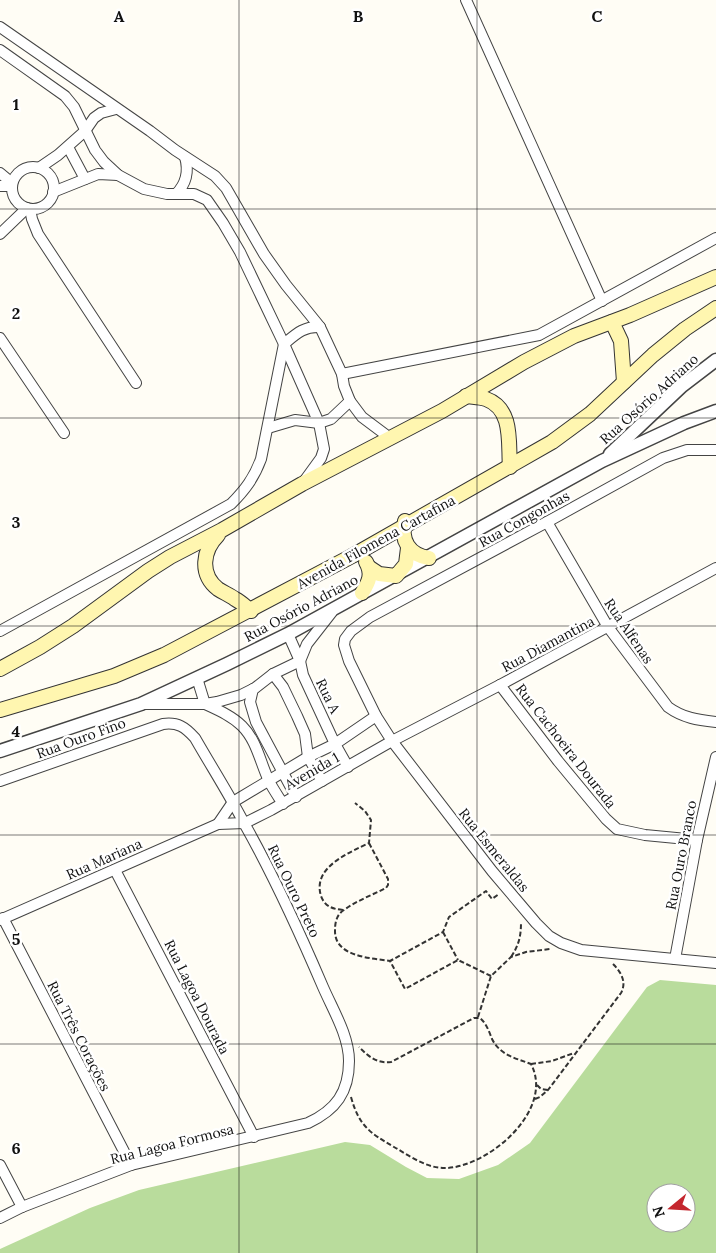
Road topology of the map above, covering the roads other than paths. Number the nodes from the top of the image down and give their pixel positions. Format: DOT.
graph roads {
  1 [pos="466,0"];
  2 [pos="0,27"];
  3 [pos="0,50"];
  4 [pos="116,109"];
  5 [pos="85,132"];
  6 [pos="68,147"];
  7 [pos="185,157"];
  8 [pos="39,168"];
  9 [pos="0,173"];
  10 [pos="118,175"];
  11 [pos="85,179"];
  12 [pos="12,185"];
  13 [pos="0,186"];
  14 [pos="53,192"];
  15 [pos="176,194"];
  16 [pos="28,209"];
  17 [pos="0,234"];
  18 [pos="716,238"];
  19 [pos="716,277"];
  20 [pos="602,301"];
  21 [pos="716,308"];
  22 [pos="612,322"];
  23 [pos="320,327"];
  24 [pos="0,338"];
  25 [pos="284,344"];
  26 [pos="716,360"];
  27 [pos="342,374"];
  28 [pos="624,382"];
  29 [pos="136,383"];
  30 [pos="466,396"];
  31 [pos="350,401"];
  32 [pos="716,411"];
  33 [pos="320,423"];
  34 [pos="268,428"];
  35 [pos="64,434"];
  36 [pos="390,438"];
  37 [pos="716,450"];
  38 [pos="602,461"];
  39 [pos="510,467"];
  40 [pos="302,484"];
  41 [pos="414,521"];
  42 [pos="547,522"];
  43 [pos="222,530"];
  44 [pos="408,548"];
  45 [pos="352,556"];
  46 [pos="429,558"];
  47 [pos="370,568"];
  48 [pos="716,568"];
  49 [pos="396,576"];
  50 [pos="362,593"];
  51 [pos="334,608"];
  52 [pos="251,611"];
  53 [pos="608,627"];
  54 [pos="0,631"];
  55 [pos="351,631"];
  56 [pos="288,634"];
  57 [pos="300,661"];
  58 [pos="0,669"];
  59 [pos="273,674"];
  60 [pos="197,678"];
  61 [pos="500,685"];
  62 [pos="253,689"];
  63 [pos="141,704"];
  64 [pos="205,704"];
  65 [pos="0,710"];
  66 [pos="376,716"];
  67 [pos="716,722"];
  68 [pos="172,723"];
  69 [pos="392,741"];
  70 [pos="335,744"];
  71 [pos="0,750"];
  72 [pos="716,757"];
  73 [pos="308,758"];
  74 [pos="348,767"];
  75 [pos="283,772"];
  76 [pos="269,780"];
  77 [pos="0,781"];
  78 [pos="322,781"];
  79 [pos="296,797"];
  80 [pos="233,802"];
  81 [pos="283,804"];
  82 [pos="245,823"];
  83 [pos="218,824"];
  84 [pos="697,840"];
  85 [pos="115,870"];
  86 [pos="2,919"];
  87 [pos="675,959"];
  88 [pos="716,963"];
  89 [pos="344,1092"];
  90 [pos="254,1137"];
  91 [pos="0,1165"];
  92 [pos="131,1166"];
  93 [pos="22,1207"];
  94 [pos="0,1218"];
  1 -- 20 [label="street"];
  2 -- 4 [label="street"];
  3 -- 5 [label="street"];
  4 -- 5 [label="street"];
  4 -- 7 [label="street"];
  5 -- 6 [label="street"];
  5 -- 10 [label="street"];
  6 -- 8 [label="street"];
  6 -- 11 [label="street"];
  7 -- 15 [label="street"];
  7 -- 23 [label="street"];
  8 -- 12 [label="street"];
  8 -- 14 [label="street"];
  9 -- 12 [label="street"];
  10 -- 11 [label="street"];
  10 -- 15 [label="street"];
  11 -- 14 [label="street"];
  12 -- 13 [label="street"];
  12 -- 16 [label="street"];
  14 -- 16 [label="street"];
  15 -- 25 [label="street"];
  16 -- 17 [label="street"];
  16 -- 29 [label="street"];
  18 -- 20 [label="street"];
  19 -- 22 [label="main road"];
  20 -- 27 [label="street"];
  21 -- 28 [label="main road, Avenida Filomena Cartafina"];
  22 -- 28 [label="main road"];
  22 -- 30 [label="main road"];
  23 -- 25 [label="street"];
  23 -- 27 [label="street"];
  24 -- 35 [label="street"];
  25 -- 33 [label="street"];
  25 -- 34 [label="street"];
  26 -- 38 [label="street, Rua Osório Adriano"];
  27 -- 31 [label="street"];
  28 -- 39 [label="main road, Avenida Filomena Cartafina"];
  30 -- 36 [label="main road"];
  30 -- 39 [label="main road"];
  31 -- 33 [label="street"];
  31 -- 36 [label="street"];
  32 -- 38 [label="street, Rua Osório Adriano"];
  33 -- 34 [label="street"];
  33 -- 40 [label="street"];
  34 -- 54 [label="street"];
  36 -- 40 [label="main road"];
  37 -- 42 [label="street, Rua Congonhas"];
  38 -- 46 [label="street, Rua Osório Adriano"];
  39 -- 41 [label="main road, Avenida Filomena Cartafina"];
  40 -- 43 [label="main road"];
  41 -- 44 [label="main road"];
  41 -- 45 [label="main road, Avenida Filomena Cartafina"];
  42 -- 53 [label="street, Rua Alfenas"];
  42 -- 55 [label="street, Rua Congonhas"];
  43 -- 52 [label="main road"];
  43 -- 58 [label="main road"];
  44 -- 46 [label="main road"];
  44 -- 49 [label="main road"];
  45 -- 47 [label="main road"];
  45 -- 52 [label="main road, Avenida Filomena Cartafina"];
  46 -- 49 [label="street, Rua Osório Adriano"];
  47 -- 49 [label="main road"];
  47 -- 50 [label="main road"];
  48 -- 53 [label="street, Rua Diamantina"];
  49 -- 50 [label="street, Rua Osório Adriano"];
  50 -- 51 [label="street, Rua Osório Adriano"];
  51 -- 56 [label="street, Rua Osório Adriano"];
  51 -- 57 [label="street"];
  52 -- 65 [label="main road, Avenida Filomena Cartafina"];
  53 -- 61 [label="street, Rua Diamantina"];
  53 -- 67 [label="street, Rua Alfenas"];
  55 -- 66 [label="street, Rua Esmeraldas"];
  56 -- 57 [label="street, Rua A"];
  56 -- 60 [label="street, Rua Osório Adriano"];
  57 -- 59 [label="street"];
  57 -- 70 [label="street, Rua A"];
  59 -- 62 [label="street"];
  59 -- 73 [label="street"];
  60 -- 63 [label="street, Rua Osório Adriano"];
  60 -- 64 [label="street"];
  61 -- 69 [label="street, Rua Diamantina"];
  61 -- 84 [label="street, Rua Cachoeira Dourada"];
  62 -- 64 [label="street"];
  62 -- 75 [label="street"];
  63 -- 64 [label="street"];
  63 -- 71 [label="street, Rua Osório Adriano"];
  64 -- 76 [label="street"];
  66 -- 69 [label="street, Rua Esmeraldas"];
  66 -- 70 [label="street"];
  68 -- 77 [label="street, Rua Ouro Fino"];
  68 -- 80 [label="street, Rua Ouro Preto"];
  69 -- 74 [label="street, Avenida 1"];
  69 -- 87 [label="street, Rua Esmeraldas"];
  70 -- 73 [label="street"];
  70 -- 74 [label="street, Rua A"];
  72 -- 84 [label="street, Rua Ouro Branco"];
  73 -- 75 [label="street"];
  73 -- 78 [label="street"];
  74 -- 78 [label="street, Avenida 1"];
  75 -- 76 [label="street"];
  75 -- 79 [label="street"];
  76 -- 80 [label="street"];
  76 -- 81 [label="street"];
  78 -- 79 [label="street, Avenida 1"];
  79 -- 81 [label="street, Avenida 1"];
  80 -- 82 [label="street, Rua Ouro Preto"];
  80 -- 83 [label="street"];
  81 -- 82 [label="street, Avenida 1"];
  82 -- 83 [label="street, Rua Mariana"];
  82 -- 89 [label="street, Rua Ouro Preto"];
  83 -- 85 [label="street, Rua Mariana"];
  84 -- 87 [label="street, Rua Ouro Branco"];
  85 -- 86 [label="street, Rua Mariana"];
  85 -- 90 [label="street, Rua Lagoa Dourada"];
  86 -- 92 [label="street, Rua Três Corações"];
  87 -- 88 [label="street, Rua Esmeraldas"];
  89 -- 90 [label="street, Rua Lagoa Formosa"];
  90 -- 92 [label="street, Rua Lagoa Formosa"];
  91 -- 93 [label="street"];
  92 -- 93 [label="street, Rua Lagoa Formosa"];
  93 -- 94 [label="street, Rua Lagoa Formosa"];
}
